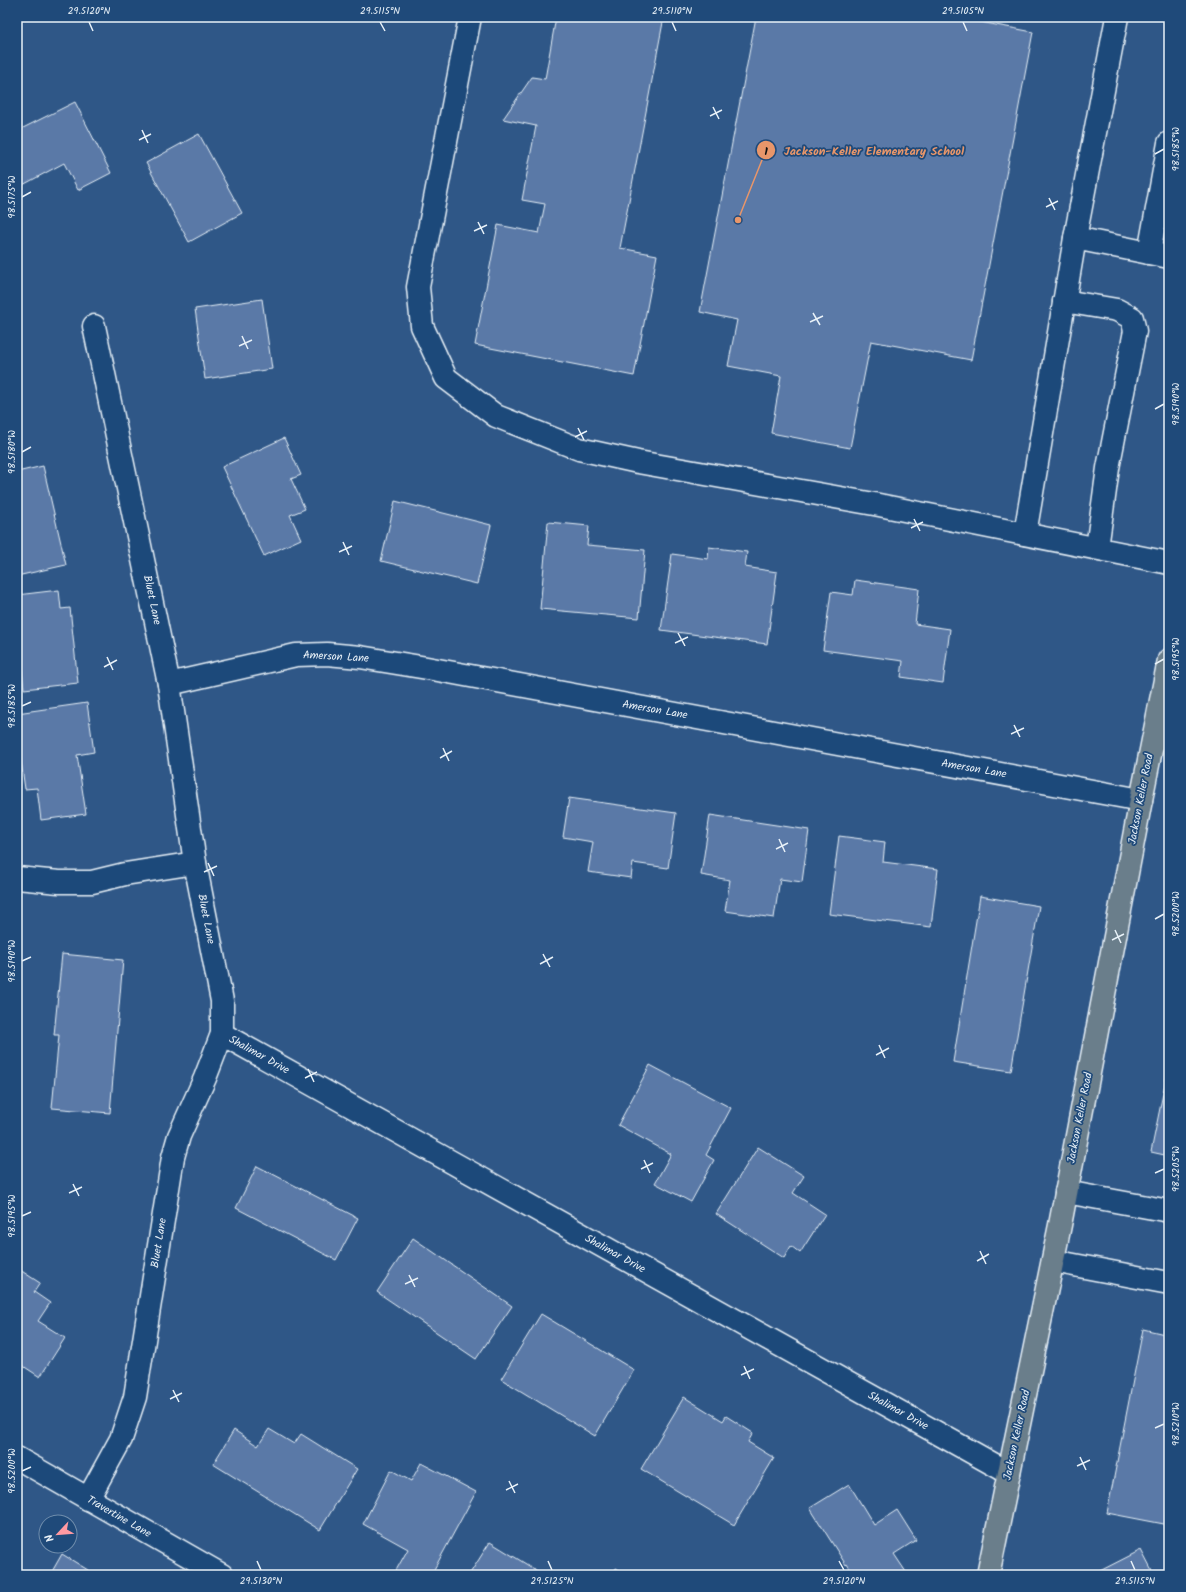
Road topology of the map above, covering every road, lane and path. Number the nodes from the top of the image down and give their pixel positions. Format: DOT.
graph roads {
  1 [pos="470,17"];
  2 [pos="1117,17"];
  3 [pos="1169,143"];
  4 [pos="1075,238"];
  5 [pos="1159,255"];
  6 [pos="1064,301"];
  7 [pos="94,326"];
  8 [pos="1025,534"];
  9 [pos="1098,548"];
  10 [pos="1169,562"];
  11 [pos="1169,660"];
  12 [pos="169,684"];
  13 [pos="1166,691"];
  14 [pos="1141,800"];
  15 [pos="195,863"];
  16 [pos="17,878"];
  17 [pos="222,1034"];
  18 [pos="1066,1192"];
  19 [pos="1169,1211"];
  20 [pos="1053,1261"];
  21 [pos="1169,1283"];
  22 [pos="18,1462"];
  23 [pos="1009,1473"];
  24 [pos="88,1499"];
  25 [pos="222,1575"];
  26 [pos="988,1575"];
  1 -- 8 [label="street"];
  2 -- 4 [label="street"];
  3 -- 5 [label="street"];
  4 -- 5 [label="street"];
  4 -- 6 [label="street"];
  6 -- 8 [label="street"];
  6 -- 9 [label="street"];
  7 -- 12 [label="street, Bluet Lane"];
  8 -- 9 [label="street"];
  9 -- 10 [label="street"];
  11 -- 13 [label="main road, Jackson Keller Road"];
  12 -- 14 [label="street, Amerson Lane"];
  12 -- 15 [label="street, Bluet Lane"];
  13 -- 14 [label="main road, Jackson Keller Road"];
  14 -- 18 [label="main road, Jackson Keller Road"];
  15 -- 16 [label="street"];
  15 -- 17 [label="street, Bluet Lane"];
  17 -- 23 [label="street, Shalimar Drive"];
  17 -- 24 [label="street, Bluet Lane"];
  18 -- 19 [label="street"];
  18 -- 20 [label="main road, Jackson Keller Road"];
  20 -- 21 [label="street"];
  20 -- 23 [label="main road, Jackson Keller Road"];
  22 -- 24 [label="street, Travertine Lane"];
  23 -- 26 [label="main road, Jackson Keller Road"];
  24 -- 25 [label="street, Travertine Lane"];
}
